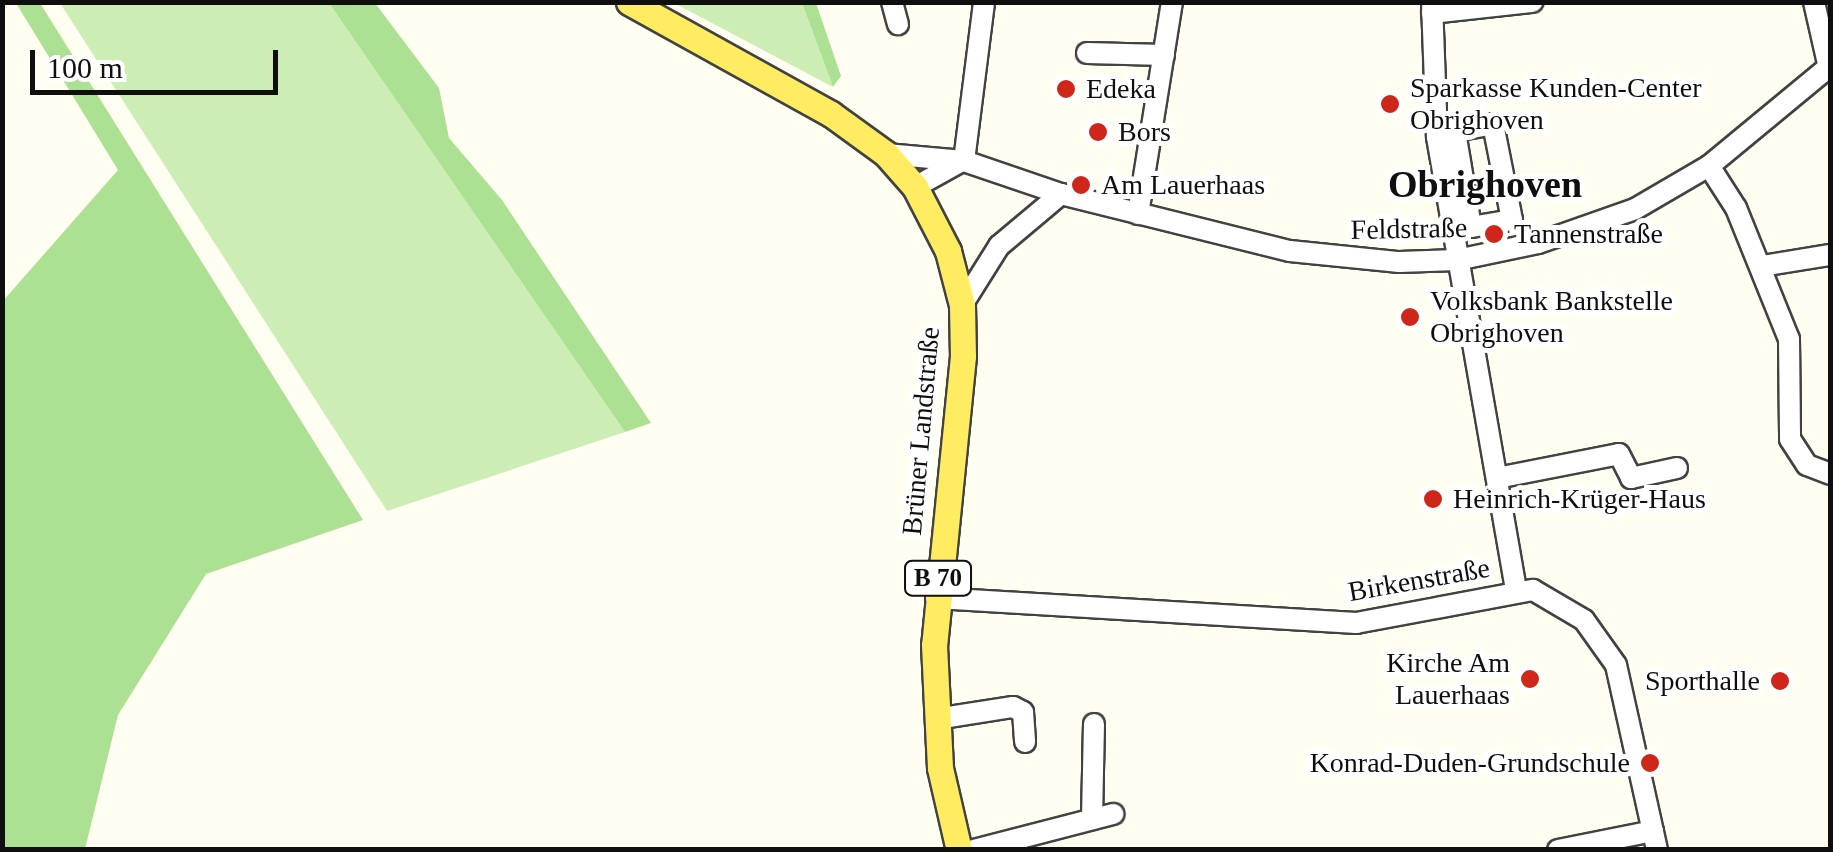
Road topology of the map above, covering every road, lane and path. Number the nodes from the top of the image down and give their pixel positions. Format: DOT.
graph roads {
  1 [pos="629,2"];
  2 [pos="892,2"];
  3 [pos="984,2"];
  4 [pos="1172,2"];
  5 [pos="1532,2"];
  6 [pos="1814,2"];
  7 [pos="1432,8"];
  8 [pos="898,24"];
  9 [pos="1086,53"];
  10 [pos="1164,56"];
  11 [pos="1830,67"];
  12 [pos="886,154"];
  13 [pos="964,161"];
  14 [pos="1710,166"];
  15 [pos="915,187"];
  16 [pos="1061,194"];
  17 [pos="1138,214"];
  18 [pos="1471,227"];
  19 [pos="1830,256"];
  20 [pos="1457,260"];
  21 [pos="1762,266"];
  22 [pos="962,305"];
  23 [pos="1677,468"];
  24 [pos="1830,474"];
  25 [pos="1497,478"];
  26 [pos="1516,590"];
  27 [pos="936,598"];
  28 [pos="936,719"];
  29 [pos="1094,724"];
  30 [pos="1025,742"];
  31 [pos="1655,840"];
  32 [pos="959,850"];
  33 [pos="974,850"];
  34 [pos="1558,850"];
  1 -- 12 [label="main road, Brüner Landstraße / B 70"];
  2 -- 8 [label="street"];
  3 -- 13 [label="street"];
  4 -- 10 [label="street"];
  5 -- 7 [label="street"];
  6 -- 11 [label="street"];
  7 -- 20 [label="street"];
  9 -- 10 [label="street"];
  10 -- 17 [label="street"];
  11 -- 14 [label="street, Feldstraße"];
  12 -- 13 [label="street, Feldstraße"];
  12 -- 15 [label="main road, Brüner Landstraße / B 70"];
  13 -- 15 [label="street"];
  13 -- 16 [label="street, Feldstraße"];
  14 -- 20 [label="street, Feldstraße"];
  14 -- 21 [label="street"];
  15 -- 22 [label="main road, Brüner Landstraße / B 70"];
  16 -- 17 [label="street, Feldstraße"];
  16 -- 22 [label="street"];
  17 -- 20 [label="street, Feldstraße"];
  18 -- 18 [label="street"];
  19 -- 21 [label="street"];
  20 -- 25 [label="street, Birkenstraße"];
  21 -- 24 [label="street"];
  22 -- 27 [label="main road, Brüner Landstraße / B 70"];
  23 -- 25 [label="street"];
  25 -- 26 [label="street, Birkenstraße"];
  26 -- 27 [label="street, Birkenstraße"];
  26 -- 31 [label="street"];
  27 -- 28 [label="main road, Brüner Landstraße / B 70"];
  28 -- 30 [label="street"];
  28 -- 32 [label="main road, Brüner Landstraße / B 70"];
  29 -- 33 [label="street"];
  31 -- 34 [label="street"];
}
